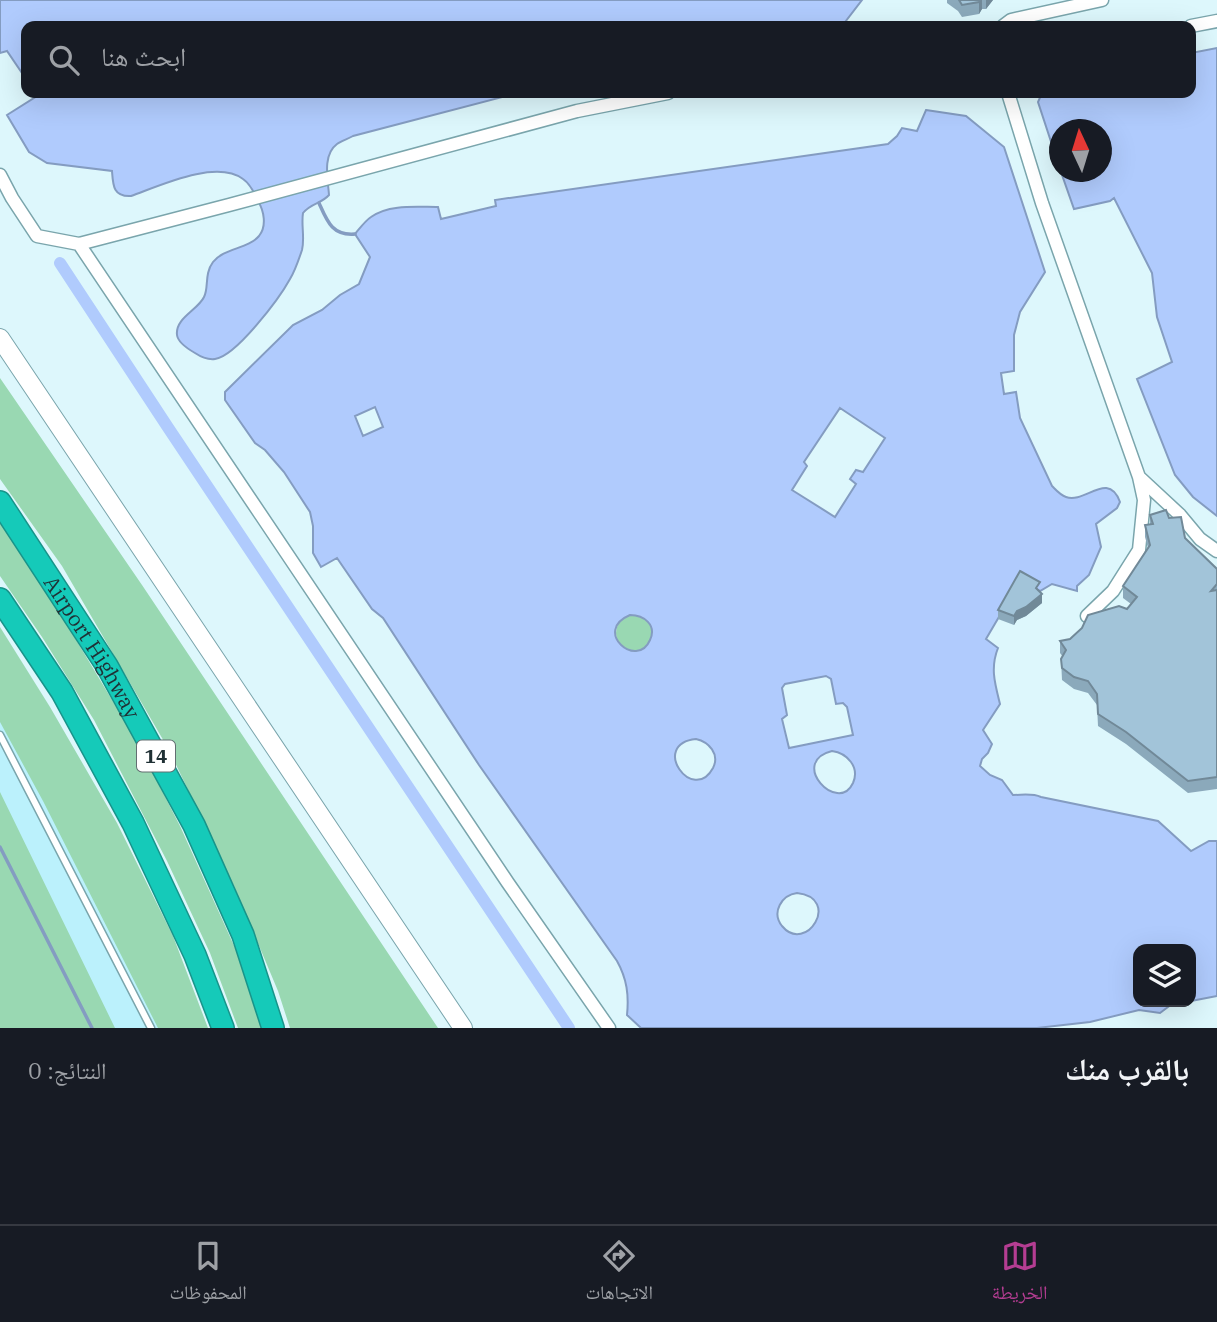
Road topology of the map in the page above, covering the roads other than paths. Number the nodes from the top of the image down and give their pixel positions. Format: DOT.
graph roads {
  1 [pos="1102,0"];
  2 [pos="1010,21"];
  3 [pos="1217,21"];
  4 [pos="1196,25"];
  5 [pos="643,98"];
  6 [pos="1010,98"];
  7 [pos="0,175"];
  8 [pos="79,244"];
  9 [pos="0,338"];
  10 [pos="1139,477"];
  11 [pos="0,502"];
  12 [pos="1217,551"];
  13 [pos="0,600"];
  14 [pos="1087,616"];
  15 [pos="0,735"];
  16 [pos="151,1028"];
  17 [pos="223,1028"];
  18 [pos="273,1028"];
  19 [pos="463,1028"];
  20 [pos="609,1028"];
  1 -- 2 [label="street"];
  3 -- 4 [label="street"];
  5 -- 8 [label="street"];
  6 -- 10 [label="street"];
  7 -- 8 [label="street"];
  8 -- 20 [label="street"];
  9 -- 19 [label="street"];
  10 -- 12 [label="street"];
  10 -- 14 [label="street"];
  11 -- 18 [label="highway, Airport Highway / 14"];
  13 -- 17 [label="highway, 14"];
  15 -- 16 [label="lane"];
}
